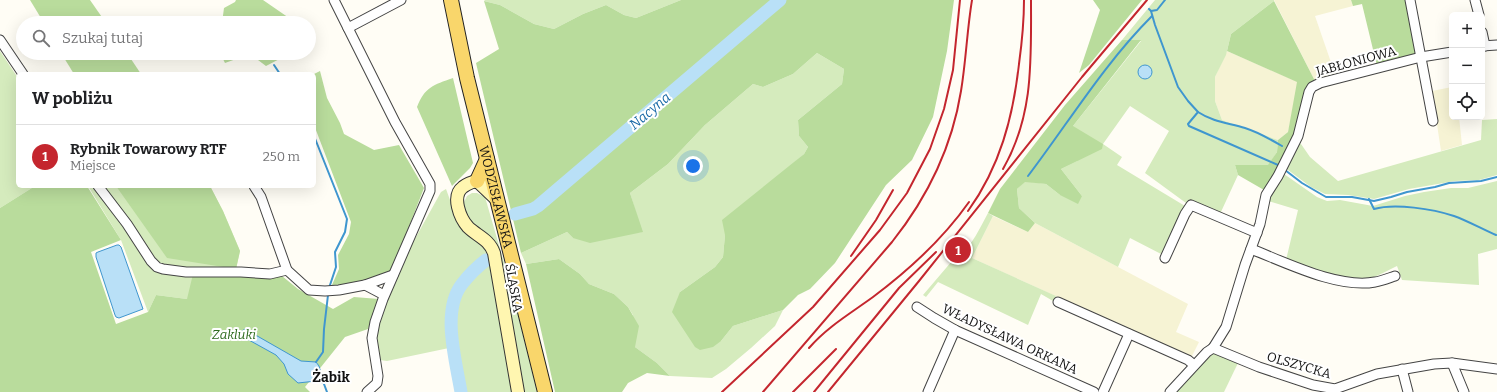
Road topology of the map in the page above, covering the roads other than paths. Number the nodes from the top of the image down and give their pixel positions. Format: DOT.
graph roads {
  1 [pos="334,0"];
  2 [pos="401,0"];
  3 [pos="451,0"];
  4 [pos="1410,0"];
  5 [pos="1475,0"];
  6 [pos="1477,12"];
  7 [pos="348,28"];
  8 [pos="0,40"];
  9 [pos="1485,46"];
  10 [pos="1497,46"];
  11 [pos="1449,52"];
  12 [pos="1421,57"];
  13 [pos="22,72"];
  14 [pos="1433,121"];
  15 [pos="487,159"];
  16 [pos="492,176"];
  17 [pos="477,181"];
  18 [pos="100,188"];
  19 [pos="255,188"];
  20 [pos="498,201"];
  21 [pos="1257,233"];
  22 [pos="1251,248"];
  23 [pos="1165,258"];
  24 [pos="287,270"];
  25 [pos="393,275"];
  26 [pos="1395,276"];
  27 [pos="365,285"];
  28 [pos="384,296"];
  29 [pos="1058,302"];
  30 [pos="917,307"];
  31 [pos="955,330"];
  32 [pos="1129,334"];
  33 [pos="1213,348"];
  34 [pos="1452,363"];
  35 [pos="1194,365"];
  36 [pos="1402,369"];
  37 [pos="1497,369"];
  38 [pos="367,392"];
  39 [pos="518,392"];
  40 [pos="545,392"];
  41 [pos="928,392"];
  42 [pos="1094,392"];
  43 [pos="1103,392"];
  44 [pos="1170,392"];
  45 [pos="1408,392"];
  46 [pos="1464,392"];
  1 -- 7 [label="street"];
  2 -- 7 [label="street"];
  3 -- 15 [label="main road, WODZISŁAWSKA"];
  4 -- 12 [label="street"];
  5 -- 6 [label="street"];
  7 -- 25 [label="street"];
  8 -- 13 [label="street"];
  9 -- 10 [label="street"];
  11 -- 12 [label="street, JABŁONIOWA"];
  12 -- 14 [label="street"];
  12 -- 21 [label="street, JABŁONIOWA"];
  15 -- 16 [label="main road, WODZISŁAWSKA"];
  15 -- 17 [label="main road"];
  16 -- 17 [label="street, ŚLĄSKA"];
  16 -- 20 [label="main road, WODZISŁAWSKA"];
  17 -- 20 [label="street"];
  17 -- 39 [label="street, ŚLĄSKA"];
  18 -- 24 [label="street"];
  19 -- 24 [label="street"];
  20 -- 40 [label="main road, WODZISŁAWSKA"];
  21 -- 22 [label="street, JABŁONIOWA"];
  21 -- 23 [label="street"];
  22 -- 26 [label="street"];
  22 -- 33 [label="street, JABŁONIOWA"];
  24 -- 27 [label="street"];
  25 -- 27 [label="street"];
  25 -- 28 [label="street"];
  27 -- 28 [label="street"];
  28 -- 38 [label="street"];
  29 -- 32 [label="street"];
  30 -- 31 [label="street, WŁADYSŁAWA ORKANA"];
  31 -- 41 [label="street"];
  31 -- 42 [label="street, WŁADYSŁAWA ORKANA"];
  32 -- 35 [label="street"];
  32 -- 43 [label="street"];
  33 -- 35 [label="street, JABŁONIOWA"];
  33 -- 36 [label="street, OLSZYCKA"];
  34 -- 36 [label="street, OLSZYCKA"];
  34 -- 37 [label="street, OLSZYCKA"];
  34 -- 46 [label="street"];
  35 -- 44 [label="street, JABŁONIOWA"];
  36 -- 45 [label="street"];
}
